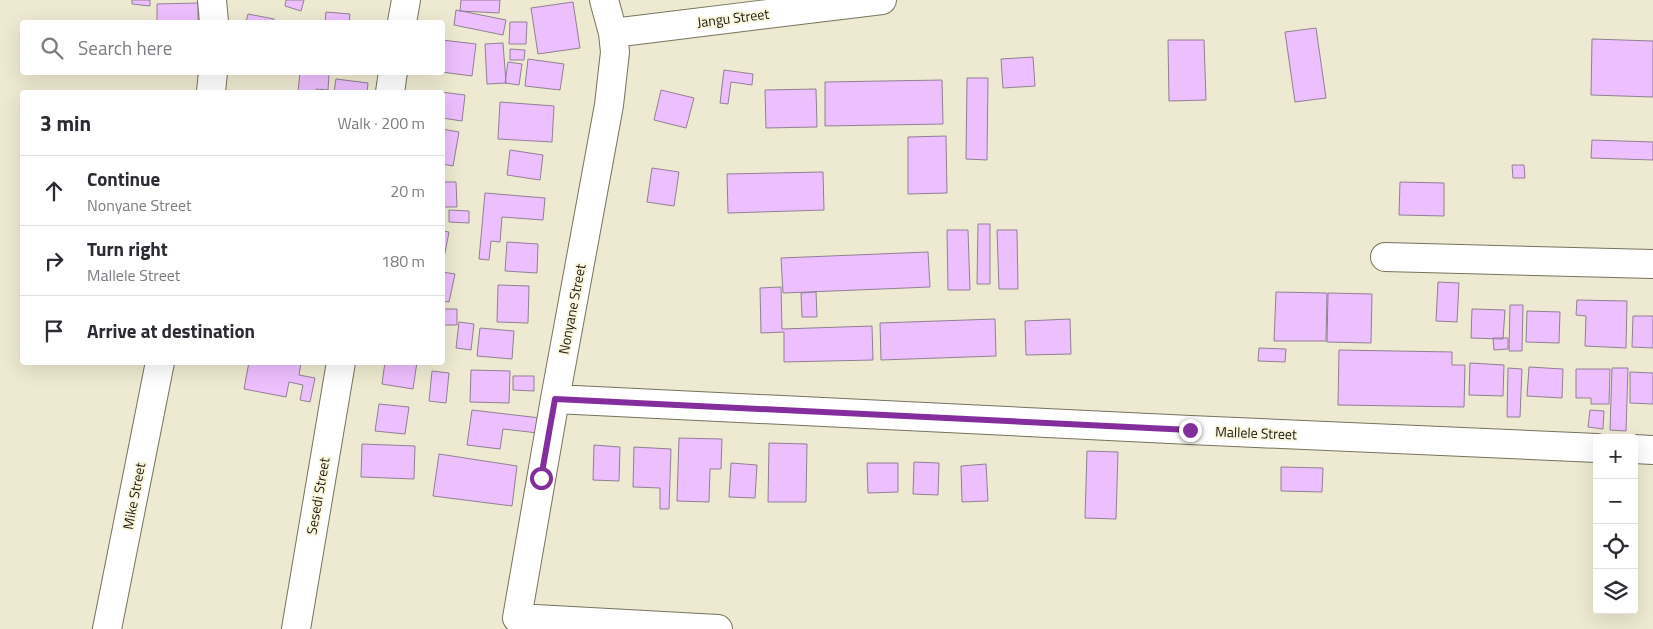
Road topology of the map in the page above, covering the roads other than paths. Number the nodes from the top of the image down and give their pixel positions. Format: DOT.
graph roads {
  1 [pos="212,0"];
  2 [pos="406,0"];
  3 [pos="604,0"];
  4 [pos="882,0"];
  5 [pos="214,20"];
  6 [pos="402,20"];
  7 [pos="613,33"];
  8 [pos="213,75"];
  9 [pos="393,75"];
  10 [pos="211,90"];
  11 [pos="390,90"];
  12 [pos="1385,257"];
  13 [pos="1653,264"];
  14 [pos="159,365"];
  15 [pos="340,365"];
  16 [pos="555,399"];
  17 [pos="1593,448"];
  18 [pos="1638,449"];
  19 [pos="1653,450"];
  20 [pos="509,624"];
  21 [pos="594,626"];
  22 [pos="107,629"];
  23 [pos="296,629"];
  24 [pos="718,629"];
  1 -- 5 [label="street"];
  2 -- 6 [label="street"];
  3 -- 7 [label="street, Nonyane Street"];
  4 -- 7 [label="street, Jangu Street"];
  7 -- 16 [label="street, Nonyane Street"];
  8 -- 10 [label="street"];
  9 -- 11 [label="street"];
  12 -- 13 [label="street"];
  14 -- 22 [label="street, Mike Street"];
  15 -- 23 [label="street, Sesedi Street"];
  16 -- 17 [label="street, Mallele Street"];
  16 -- 20 [label="street, Nonyane Street"];
  18 -- 19 [label="street"];
  20 -- 21 [label="street"];
  21 -- 24 [label="street"];
}
